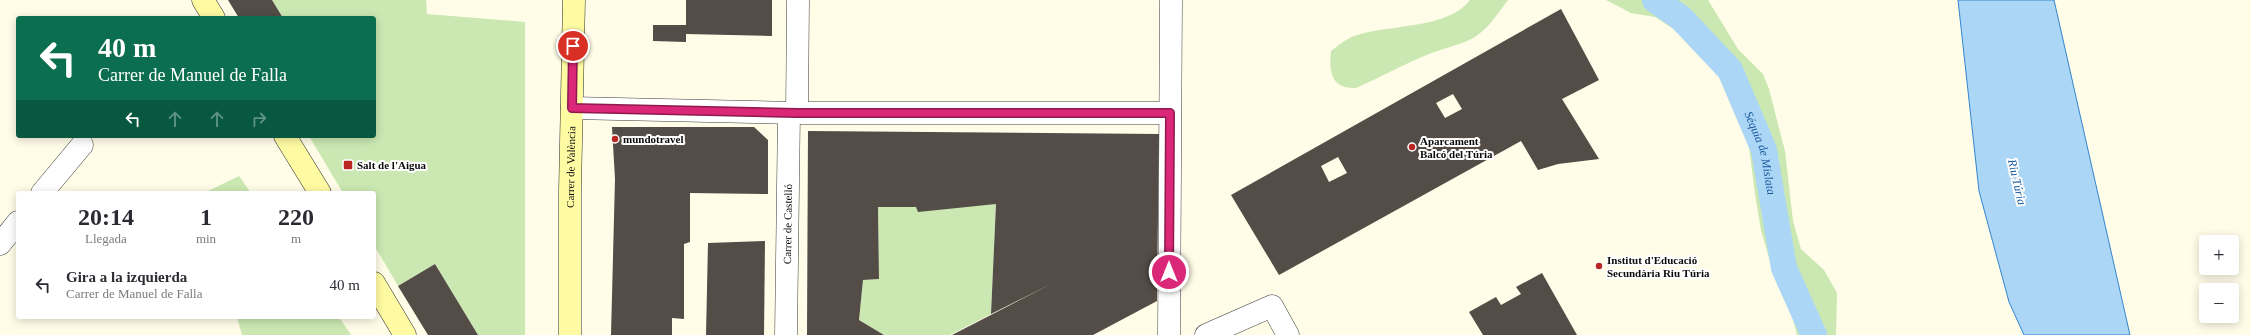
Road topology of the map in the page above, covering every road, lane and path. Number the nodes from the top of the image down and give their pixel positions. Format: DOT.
graph roads {
  1 [pos="203,0"];
  2 [pos="574,0"];
  3 [pos="798,0"];
  4 [pos="1171,0"];
  5 [pos="213,16"];
  6 [pos="572,108"];
  7 [pos="793,113"];
  8 [pos="1170,113"];
  9 [pos="286,138"];
  10 [pos="82,145"];
  11 [pos="44,191"];
  12 [pos="319,191"];
  13 [pos="16,224"];
  14 [pos="0,244"];
  15 [pos="376,286"];
  16 [pos="405,335"];
  17 [pos="570,335"];
  18 [pos="786,335"];
  19 [pos="1169,335"];
  20 [pos="1206,335"];
  21 [pos="1288,335"];
  1 -- 5 [label="main road"];
  2 -- 6 [label="main road, Carrer de València"];
  3 -- 7 [label="street, Carrer de Castelló"];
  4 -- 8 [label="street"];
  6 -- 7 [label="street"];
  6 -- 17 [label="main road, Carrer de València"];
  7 -- 8 [label="street"];
  7 -- 18 [label="street, Carrer de Castelló"];
  8 -- 19 [label="street"];
  9 -- 12 [label="main road"];
  10 -- 11 [label="street"];
  13 -- 14 [label="street"];
  15 -- 16 [label="main road"];
  20 -- 21 [label="street"];
}
